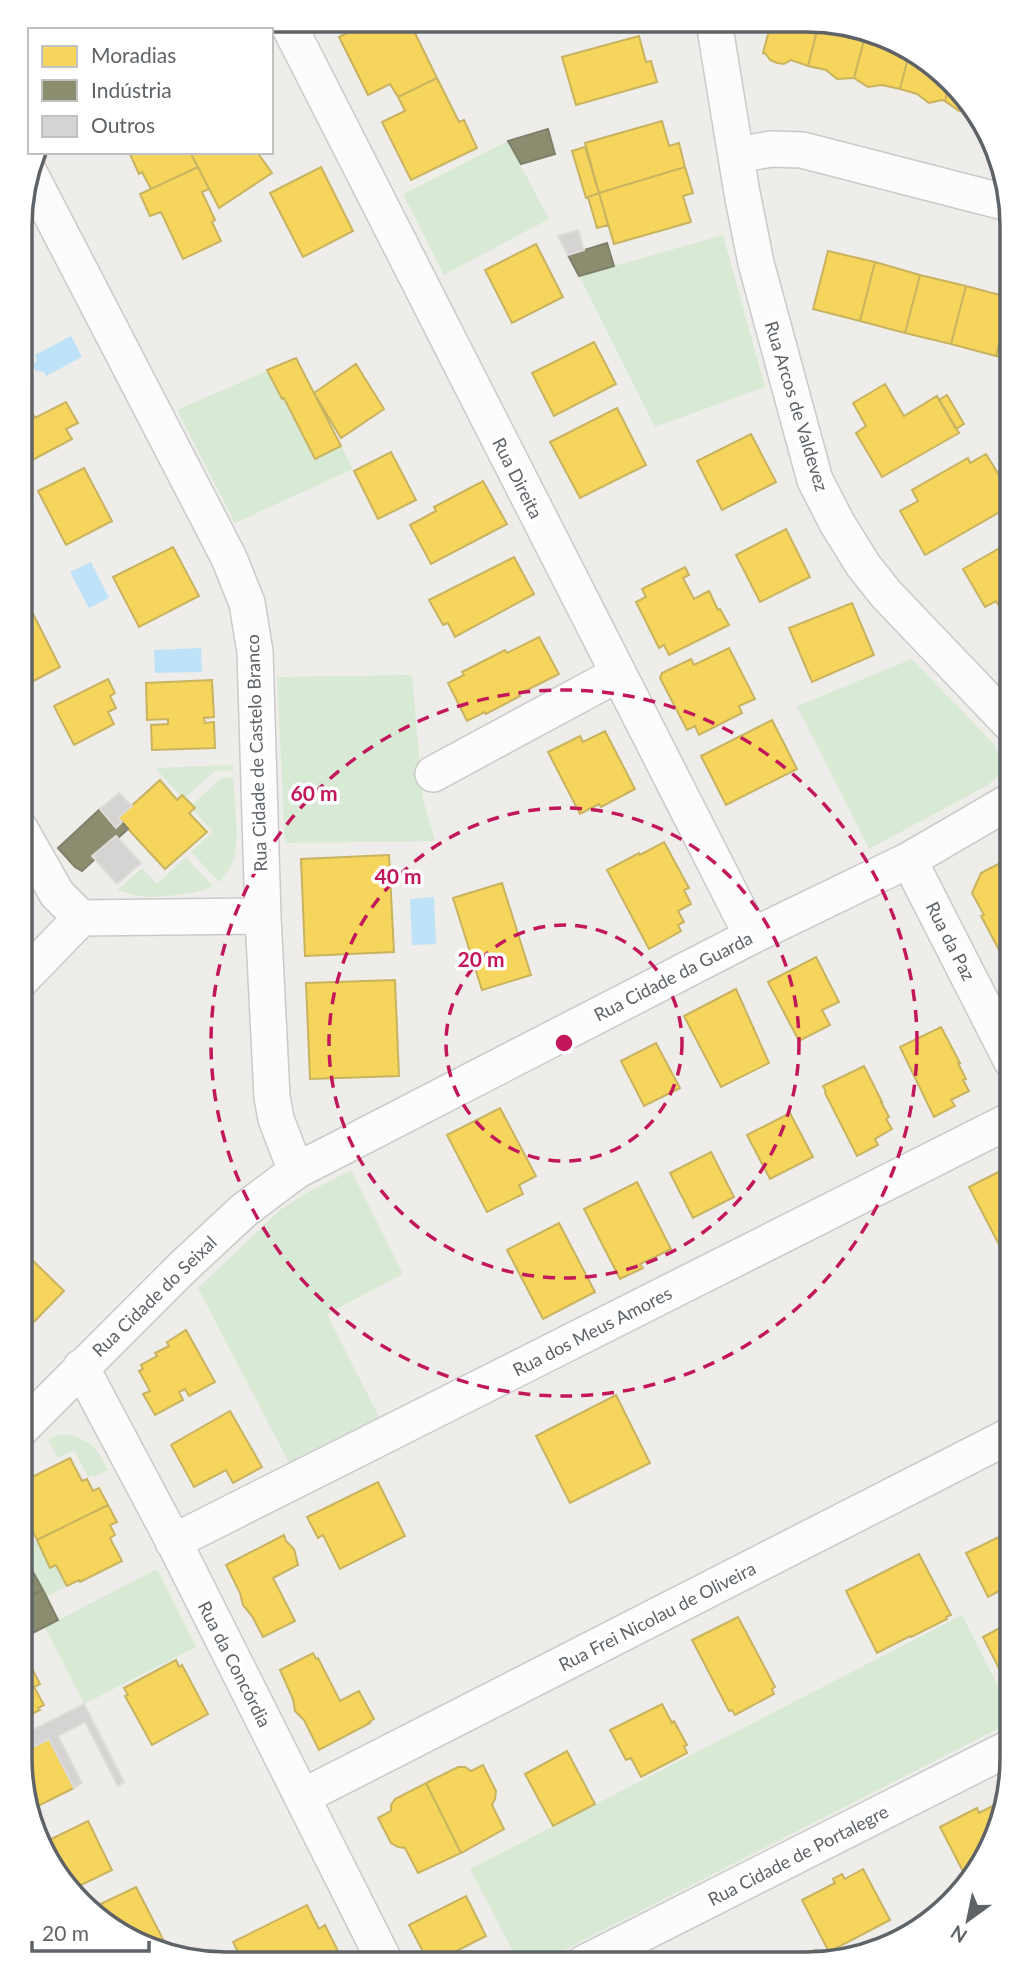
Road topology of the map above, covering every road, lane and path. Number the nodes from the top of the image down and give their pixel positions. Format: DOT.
graph roads {
  1 [pos="716,31"];
  2 [pos="292,32"];
  3 [pos="737,155"];
  4 [pos="36,185"];
  5 [pos="998,200"];
  6 [pos="618,674"];
  7 [pos="1000,713"];
  8 [pos="433,774"];
  9 [pos="1000,807"];
  10 [pos="32,850"];
  11 [pos="909,860"];
  12 [pos="263,916"];
  13 [pos="81,918"];
  14 [pos="752,936"];
  15 [pos="32,969"];
  16 [pos="999,1036"];
  17 [pos="999,1126"];
  18 [pos="296,1171"];
  19 [pos="81,1367"];
  20 [pos="32,1418"];
  21 [pos="999,1441"];
  22 [pos="173,1542"];
  23 [pos="999,1753"];
  24 [pos="302,1797"];
  25 [pos="380,1952"];
  26 [pos="606,1952"];
  1 -- 3 [label="street, Rua Arcos de Valdevez"];
  2 -- 6 [label="street, Rua Direita"];
  3 -- 5 [label="street"];
  3 -- 7 [label="street, Rua Arcos de Valdevez"];
  4 -- 12 [label="street, Rua Cidade de Castelo Branco"];
  6 -- 8 [label="street"];
  6 -- 14 [label="street, Rua Direita"];
  9 -- 11 [label="street, Rua Cidade da Guarda"];
  10 -- 13 [label="street"];
  11 -- 14 [label="street, Rua Cidade da Guarda"];
  11 -- 16 [label="street, Rua da Paz"];
  12 -- 13 [label="street"];
  12 -- 18 [label="street, Rua Cidade de Castelo Branco"];
  13 -- 15 [label="street"];
  14 -- 18 [label="street, Rua Cidade da Guarda"];
  17 -- 22 [label="street, Rua dos Meus Amores"];
  18 -- 19 [label="street, Rua Cidade do Seixal"];
  19 -- 20 [label="street, Rua Cidade do Seixal"];
  19 -- 22 [label="street, Rua da Concórdia"];
  21 -- 24 [label="street, Rua Frei Nicolau de Oliveira"];
  22 -- 24 [label="street, Rua da Concórdia"];
  23 -- 26 [label="street, Rua Cidade de Portalegre"];
  24 -- 25 [label="street, Rua da Concórdia"];
}
